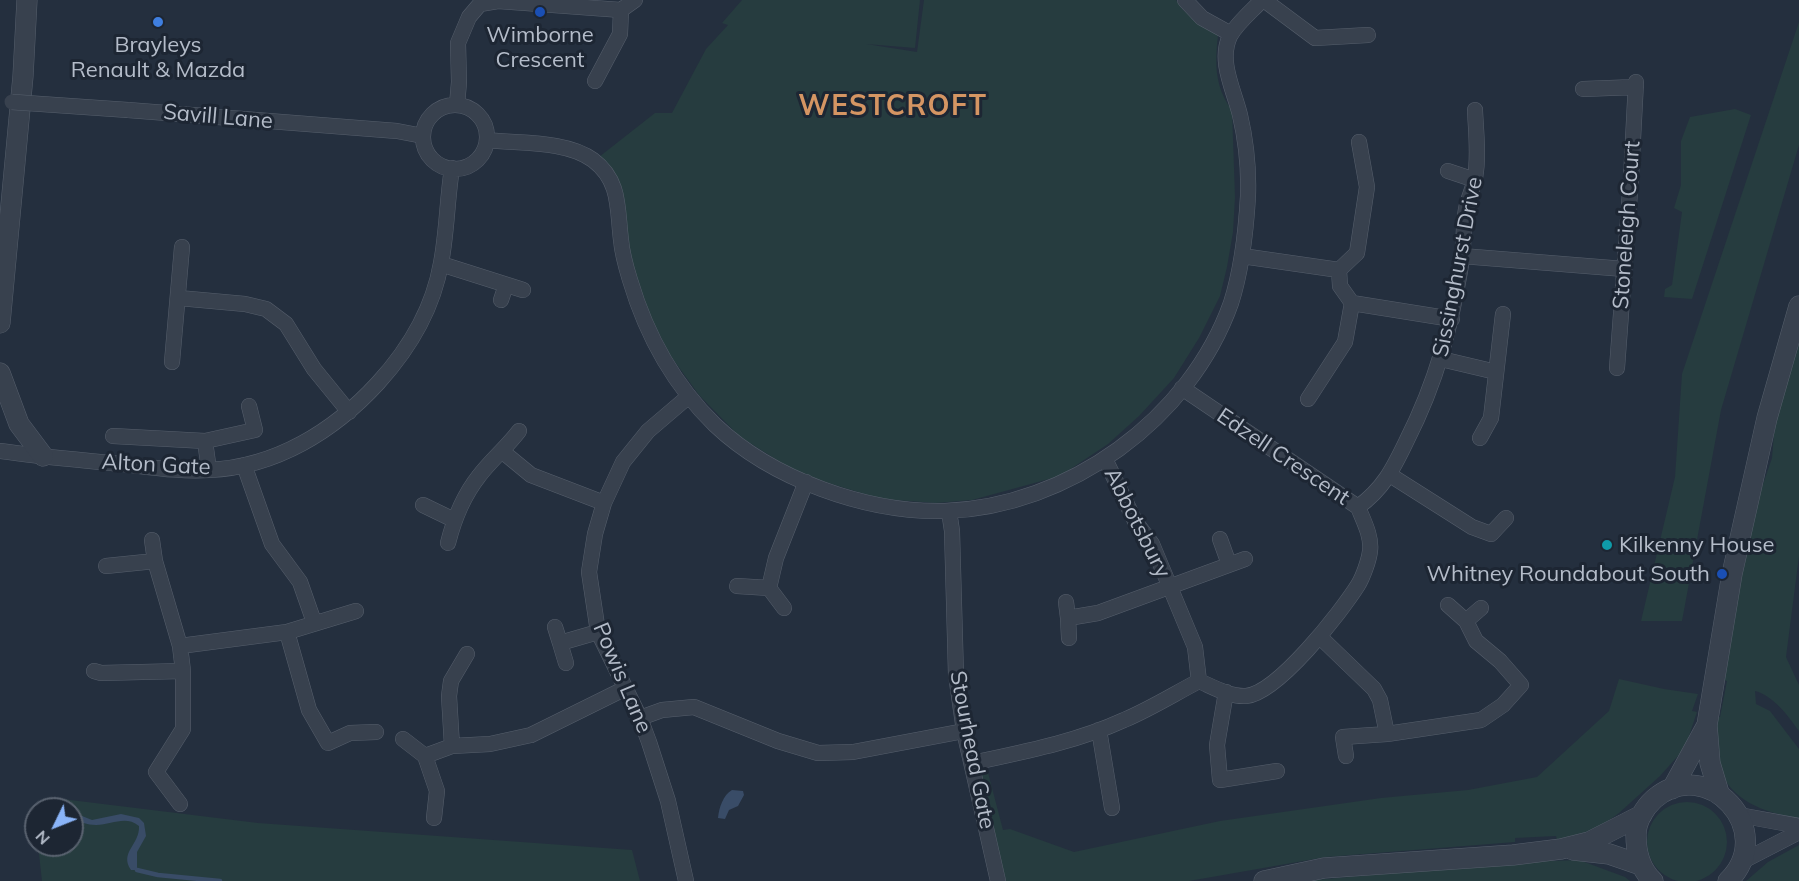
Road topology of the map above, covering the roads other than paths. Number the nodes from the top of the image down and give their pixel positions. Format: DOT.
graph roads {
  1 [pos="27,0"];
  2 [pos="635,0"];
  3 [pos="1185,0"];
  4 [pos="1263,0"];
  5 [pos="621,10"];
  6 [pos="1231,34"];
  7 [pos="1368,35"];
  8 [pos="595,81"];
  9 [pos="1583,89"];
  10 [pos="6,102"];
  11 [pos="457,105"];
  12 [pos="1475,110"];
  13 [pos="423,136"];
  14 [pos="487,140"];
  15 [pos="1359,142"];
  16 [pos="452,168"];
  17 [pos="1448,171"];
  18 [pos="1475,180"];
  19 [pos="182,247"];
  20 [pos="1242,256"];
  21 [pos="1462,256"];
  22 [pos="441,264"];
  23 [pos="1623,269"];
  24 [pos="1340,270"];
  25 [pos="506,285"];
  26 [pos="523,290"];
  27 [pos="179,298"];
  28 [pos="501,300"];
  29 [pos="1352,303"];
  30 [pos="1799,306"];
  31 [pos="1503,314"];
  32 [pos="1452,319"];
  33 [pos="0,323"];
  34 [pos="1441,360"];
  35 [pos="172,362"];
  36 [pos="1617,368"];
  37 [pos="1496,372"];
  38 [pos="0,373"];
  39 [pos="1182,388"];
  40 [pos="689,396"];
  41 [pos="1308,399"];
  42 [pos="249,406"];
  43 [pos="349,412"];
  44 [pos="519,430"];
  45 [pos="113,436"];
  46 [pos="1480,438"];
  47 [pos="205,441"];
  48 [pos="0,451"];
  49 [pos="503,452"];
  50 [pos="43,456"];
  51 [pos="1105,459"];
  52 [pos="244,465"];
  53 [pos="209,470"];
  54 [pos="1390,475"];
  55 [pos="806,482"];
  56 [pos="604,503"];
  57 [pos="423,505"];
  58 [pos="1358,507"];
  59 [pos="949,511"];
  60 [pos="1506,518"];
  61 [pos="454,520"];
  62 [pos="1220,539"];
  63 [pos="152,540"];
  64 [pos="448,543"];
  65 [pos="1245,559"];
  66 [pos="155,561"];
  67 [pos="1229,564"];
  68 [pos="106,566"];
  69 [pos="737,586"];
  70 [pos="1169,587"];
  71 [pos="770,588"];
  72 [pos="1066,602"];
  73 [pos="1448,605"];
  74 [pos="784,608"];
  75 [pos="1481,608"];
  76 [pos="356,611"];
  77 [pos="1068,618"];
  78 [pos="1466,621"];
  79 [pos="314,622"];
  80 [pos="555,627"];
  81 [pos="287,632"];
  82 [pos="598,632"];
  83 [pos="1320,637"];
  84 [pos="1069,638"];
  85 [pos="560,643"];
  86 [pos="180,646"];
  87 [pos="467,654"];
  88 [pos="566,663"];
  89 [pos="183,670"];
  90 [pos="93,671"];
  91 [pos="1198,681"];
  92 [pos="626,688"];
  93 [pos="1226,692"];
  94 [pos="640,718"];
  95 [pos="1707,725"];
  96 [pos="1099,730"];
  97 [pos="964,731"];
  98 [pos="376,732"];
  99 [pos="1387,734"];
  100 [pos="403,739"];
  101 [pos="452,746"];
  102 [pos="425,756"];
  103 [pos="1346,756"];
  104 [pos="972,764"];
  105 [pos="1277,771"];
  106 [pos="1672,789"];
  107 [pos="1719,793"];
  108 [pos="180,804"];
  109 [pos="1112,808"];
  110 [pos="1739,814"];
  111 [pos="1642,815"];
  112 [pos="434,818"];
  113 [pos="1799,826"];
  114 [pos="1799,832"];
  115 [pos="1561,849"];
  116 [pos="1741,862"];
  117 [pos="1641,864"];
  118 [pos="686,881"];
  119 [pos="998,881"];
  120 [pos="1263,881"];
  121 [pos="1653,881"];
  122 [pos="1728,881"];
  1 -- 33 [label="street"];
  2 -- 5 [label="street"];
  3 -- 6 [label="street"];
  4 -- 6 [label="street"];
  4 -- 7 [label="street"];
  5 -- 8 [label="street"];
  5 -- 11 [label="street"];
  6 -- 20 [label="street"];
  9 -- 23 [label="street, Stoneleigh Court"];
  10 -- 13 [label="street, Savill Lane, bridge"];
  11 -- 13 [label="street"];
  11 -- 14 [label="street"];
  12 -- 18 [label="street, Sissinghurst Drive"];
  13 -- 16 [label="street"];
  14 -- 16 [label="street"];
  14 -- 40 [label="street"];
  15 -- 24 [label="street"];
  16 -- 22 [label="street, Alton Gate"];
  17 -- 18 [label="street"];
  18 -- 21 [label="street, Sissinghurst Drive"];
  19 -- 27 [label="street"];
  20 -- 24 [label="street"];
  20 -- 39 [label="street"];
  21 -- 23 [label="street"];
  21 -- 32 [label="street, Sissinghurst Drive"];
  22 -- 25 [label="street"];
  22 -- 43 [label="street, Alton Gate"];
  23 -- 36 [label="street, Stoneleigh Court"];
  24 -- 29 [label="street"];
  25 -- 26 [label="street"];
  25 -- 28 [label="street"];
  27 -- 35 [label="street"];
  27 -- 43 [label="street"];
  29 -- 32 [label="street"];
  29 -- 41 [label="street"];
  30 -- 95 [label="street"];
  31 -- 37 [label="street"];
  32 -- 34 [label="street, Sissinghurst Drive"];
  34 -- 37 [label="street"];
  34 -- 54 [label="street, Sissinghurst Drive"];
  37 -- 46 [label="street"];
  38 -- 50 [label="street"];
  39 -- 51 [label="street"];
  39 -- 58 [label="street, Edzell Crescent"];
  40 -- 55 [label="street"];
  40 -- 56 [label="street, Powis Lane"];
  42 -- 47 [label="street"];
  43 -- 52 [label="street, Alton Gate"];
  44 -- 49 [label="street"];
  45 -- 47 [label="street"];
  47 -- 53 [label="street"];
  48 -- 50 [label="street, Alton Gate"];
  49 -- 56 [label="street"];
  49 -- 61 [label="street"];
  50 -- 53 [label="street, Alton Gate"];
  51 -- 59 [label="street"];
  51 -- 70 [label="street, Abbotsbury"];
  52 -- 53 [label="street, Alton Gate"];
  52 -- 79 [label="street"];
  54 -- 58 [label="street, Sissinghurst Drive"];
  54 -- 60 [label="street"];
  55 -- 59 [label="street"];
  55 -- 71 [label="street"];
  56 -- 82 [label="street, Powis Lane"];
  57 -- 61 [label="street"];
  58 -- 83 [label="street, Edzell Crescent"];
  59 -- 97 [label="street, Stourhead Gate"];
  61 -- 64 [label="street"];
  62 -- 67 [label="street"];
  63 -- 66 [label="street"];
  65 -- 67 [label="street, Abbotsbury"];
  66 -- 68 [label="street"];
  66 -- 86 [label="street"];
  67 -- 70 [label="street, Abbotsbury"];
  69 -- 71 [label="street"];
  70 -- 77 [label="street, Abbotsbury"];
  70 -- 91 [label="street, Abbotsbury"];
  71 -- 74 [label="street"];
  72 -- 77 [label="street"];
  73 -- 78 [label="street"];
  75 -- 78 [label="street"];
  76 -- 79 [label="street"];
  77 -- 84 [label="street"];
  78 -- 99 [label="street"];
  79 -- 81 [label="street"];
  80 -- 85 [label="street"];
  81 -- 86 [label="street"];
  81 -- 98 [label="street"];
  82 -- 85 [label="street"];
  82 -- 92 [label="street, Powis Lane"];
  83 -- 93 [label="street, Edzell Crescent"];
  83 -- 99 [label="street"];
  85 -- 88 [label="street"];
  86 -- 89 [label="street"];
  87 -- 101 [label="street"];
  89 -- 90 [label="street"];
  89 -- 108 [label="street"];
  91 -- 93 [label="street, Edzell Crescent"];
  91 -- 96 [label="street"];
  92 -- 94 [label="street, Powis Lane"];
  92 -- 101 [label="street"];
  93 -- 105 [label="street"];
  94 -- 97 [label="street"];
  94 -- 118 [label="street, Powis Lane"];
  95 -- 106 [label="street"];
  95 -- 107 [label="street"];
  96 -- 104 [label="street"];
  96 -- 109 [label="street"];
  97 -- 104 [label="street, Stourhead Gate"];
  99 -- 103 [label="street"];
  100 -- 102 [label="street"];
  101 -- 102 [label="street"];
  102 -- 112 [label="street"];
  104 -- 119 [label="street, Stourhead Gate"];
  106 -- 107 [label="street"];
  106 -- 111 [label="street"];
  107 -- 110 [label="street"];
  110 -- 113 [label="street"];
  110 -- 116 [label="street"];
  111 -- 115 [label="street"];
  111 -- 117 [label="street"];
  114 -- 116 [label="street"];
  115 -- 117 [label="street"];
  115 -- 120 [label="street"];
  116 -- 122 [label="street"];
  117 -- 121 [label="street"];
}
